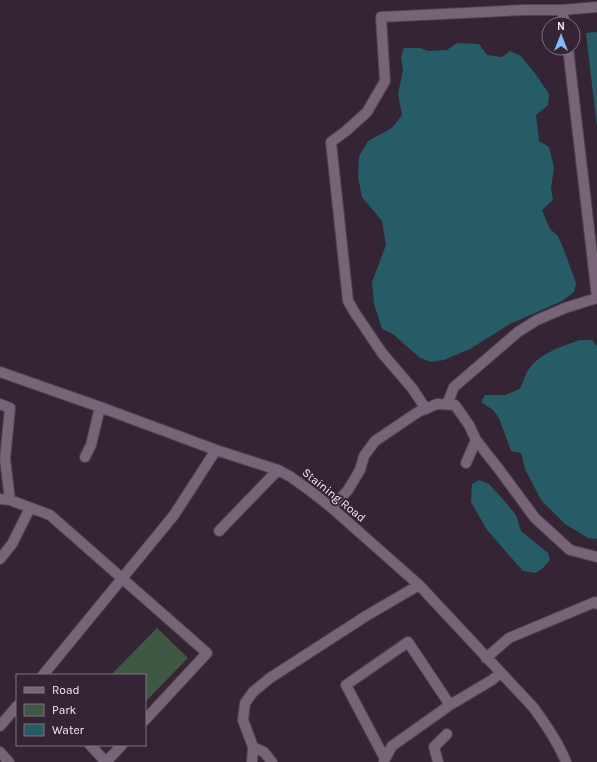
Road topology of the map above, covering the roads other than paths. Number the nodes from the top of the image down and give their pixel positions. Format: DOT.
graph roads {
  1 [pos="597,7"];
  2 [pos="562,10"];
  3 [pos="563,16"];
  4 [pos="569,56"];
  5 [pos="597,297"];
  6 [pos="0,372"];
  7 [pos="0,404"];
  8 [pos="447,404"];
  9 [pos="100,407"];
  10 [pos="426,409"];
  11 [pos="476,440"];
  12 [pos="216,450"];
  13 [pos="85,457"];
  14 [pos="466,463"];
  15 [pos="278,470"];
  16 [pos="5,499"];
  17 [pos="30,508"];
  18 [pos="332,508"];
  19 [pos="218,531"];
  20 [pos="597,557"];
  21 [pos="0,559"];
  22 [pos="123,578"];
  23 [pos="419,585"];
  24 [pos="597,604"];
  25 [pos="486,658"];
  26 [pos="500,673"];
  27 [pos="44,674"];
  28 [pos="450,705"];
  29 [pos="16,707"];
  30 [pos="146,719"];
  31 [pos="0,726"];
  32 [pos="447,734"];
  33 [pos="91,746"];
  34 [pos="121,746"];
  35 [pos="253,747"];
  36 [pos="0,752"];
  37 [pos="384,760"];
  38 [pos="9,762"];
  39 [pos="106,762"];
  40 [pos="252,762"];
  41 [pos="272,762"];
  42 [pos="438,762"];
  43 [pos="566,762"];
  1 -- 2 [label="street"];
  2 -- 3 [label="street"];
  2 -- 10 [label="street"];
  4 -- 5 [label="street"];
  5 -- 8 [label="street"];
  6 -- 9 [label="street, Staining Road"];
  7 -- 16 [label="street"];
  8 -- 10 [label="street"];
  8 -- 11 [label="street"];
  9 -- 12 [label="street, Staining Road"];
  9 -- 13 [label="street"];
  10 -- 18 [label="street"];
  11 -- 14 [label="street"];
  11 -- 20 [label="street"];
  12 -- 15 [label="street, Staining Road"];
  12 -- 22 [label="street"];
  15 -- 18 [label="street, Staining Road"];
  15 -- 19 [label="street"];
  16 -- 17 [label="street"];
  17 -- 21 [label="street"];
  17 -- 22 [label="street"];
  18 -- 23 [label="street, Staining Road"];
  22 -- 27 [label="street"];
  22 -- 30 [label="street"];
  23 -- 25 [label="street, Staining Road"];
  23 -- 35 [label="street"];
  24 -- 25 [label="street"];
  25 -- 26 [label="street, Staining Road"];
  26 -- 28 [label="street"];
  26 -- 43 [label="street, Staining Road"];
  28 -- 37 [label="street"];
  28 -- 37 [label="street"];
  29 -- 31 [label="street"];
  32 -- 42 [label="street"];
  33 -- 39 [label="street"];
  34 -- 39 [label="street"];
  35 -- 40 [label="street"];
  35 -- 41 [label="street"];
  36 -- 38 [label="street"];
}
